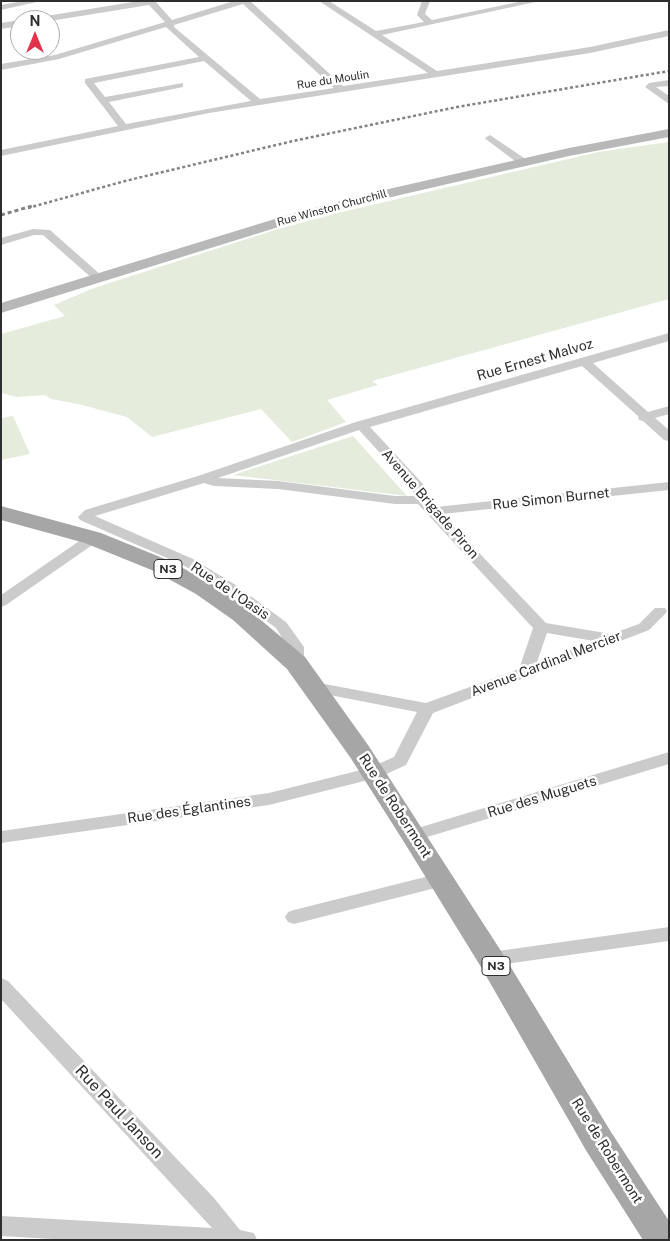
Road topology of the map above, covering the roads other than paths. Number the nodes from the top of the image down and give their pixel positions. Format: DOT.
graph roads {
  1 [pos="37,1"];
  2 [pos="150,1"];
  3 [pos="244,1"];
  4 [pos="323,1"];
  5 [pos="426,1"];
  6 [pos="536,1"];
  7 [pos="1,8"];
  8 [pos="60,17"];
  9 [pos="170,23"];
  10 [pos="430,23"];
  11 [pos="669,33"];
  12 [pos="376,34"];
  13 [pos="206,58"];
  14 [pos="1,67"];
  15 [pos="437,75"];
  16 [pos="669,83"];
  17 [pos="180,85"];
  18 [pos="342,90"];
  19 [pos="103,100"];
  20 [pos="669,101"];
  21 [pos="258,102"];
  22 [pos="124,128"];
  23 [pos="669,133"];
  24 [pos="490,138"];
  25 [pos="1,153"];
  26 [pos="523,162"];
  27 [pos="1,242"];
  28 [pos="98,278"];
  29 [pos="1,308"];
  30 [pos="669,337"];
  31 [pos="584,361"];
  32 [pos="669,410"];
  33 [pos="644,417"];
  34 [pos="361,426"];
  35 [pos="669,437"];
  36 [pos="203,479"];
  37 [pos="669,486"];
  38 [pos="422,500"];
  39 [pos="432,511"];
  40 [pos="1,513"];
  41 [pos="89,527"];
  42 [pos="1,602"];
  43 [pos="660,611"];
  44 [pos="541,627"];
  45 [pos="614,639"];
  46 [pos="526,671"];
  47 [pos="314,687"];
  48 [pos="427,709"];
  49 [pos="669,758"];
  50 [pos="374,773"];
  51 [pos="414,836"];
  52 [pos="1,837"];
  53 [pos="441,880"];
  54 [pos="294,917"];
  55 [pos="669,934"];
  56 [pos="491,959"];
  57 [pos="1,986"];
  58 [pos="1,1226"];
  59 [pos="240,1239"];
  60 [pos="662,1240"];
  1 -- 7 [label="street"];
  2 -- 8 [label="street"];
  2 -- 9 [label="street"];
  3 -- 9 [label="street"];
  3 -- 18 [label="street"];
  4 -- 12 [label="street"];
  5 -- 10 [label="street"];
  6 -- 10 [label="street"];
  9 -- 13 [label="street"];
  9 -- 14 [label="street"];
  10 -- 12 [label="street"];
  11 -- 15 [label="street, Rue du Moulin"];
  12 -- 15 [label="street"];
  13 -- 19 [label="street"];
  13 -- 21 [label="street"];
  15 -- 18 [label="street, Rue du Moulin"];
  16 -- 20 [label="street"];
  17 -- 19 [label="street"];
  18 -- 21 [label="street, Rue du Moulin"];
  19 -- 22 [label="street"];
  21 -- 22 [label="street, Rue du Moulin"];
  22 -- 25 [label="street, Rue du Moulin"];
  23 -- 26 [label="main road, Rue Winston Churchill"];
  24 -- 26 [label="street"];
  26 -- 28 [label="main road, Rue Winston Churchill"];
  27 -- 28 [label="street"];
  28 -- 29 [label="main road, Rue Winston Churchill"];
  30 -- 31 [label="street, Rue Ernest Malvoz"];
  31 -- 33 [label="street"];
  31 -- 34 [label="street, Rue Ernest Malvoz"];
  32 -- 33 [label="street"];
  33 -- 35 [label="street"];
  34 -- 36 [label="street, Rue Ernest Malvoz"];
  34 -- 38 [label="street, Avenue Brigade Piron"];
  36 -- 38 [label="street"];
  36 -- 41 [label="street, Rue Ernest Malvoz"];
  37 -- 39 [label="street, Rue Simon Burnet"];
  38 -- 39 [label="street, Avenue Brigade Piron"];
  39 -- 44 [label="street, Avenue Brigade Piron"];
  40 -- 41 [label="main road, Rue de Robermont / N3"];
  41 -- 42 [label="street, Rue Ernest Malvoz"];
  41 -- 47 [label="main road, Rue de Robermont / N3"];
  43 -- 45 [label="street, Avenue Cardinal Mercier"];
  44 -- 45 [label="street"];
  44 -- 46 [label="street"];
  45 -- 46 [label="street, Avenue Cardinal Mercier"];
  46 -- 48 [label="street, Avenue Cardinal Mercier"];
  47 -- 48 [label="street"];
  47 -- 50 [label="main road, Rue de Robermont / N3"];
  48 -- 50 [label="street"];
  49 -- 51 [label="street, Rue des Muguets"];
  50 -- 51 [label="main road, Rue de Robermont / N3"];
  50 -- 52 [label="street, Rue des Églantines"];
  51 -- 53 [label="main road, Rue de Robermont / N3"];
  53 -- 54 [label="street"];
  53 -- 56 [label="main road, Rue de Robermont / N3"];
  55 -- 56 [label="street"];
  56 -- 60 [label="main road, Rue de Robermont / N3"];
  57 -- 59 [label="street, Rue Paul Janson"];
  58 -- 59 [label="street"];
}
